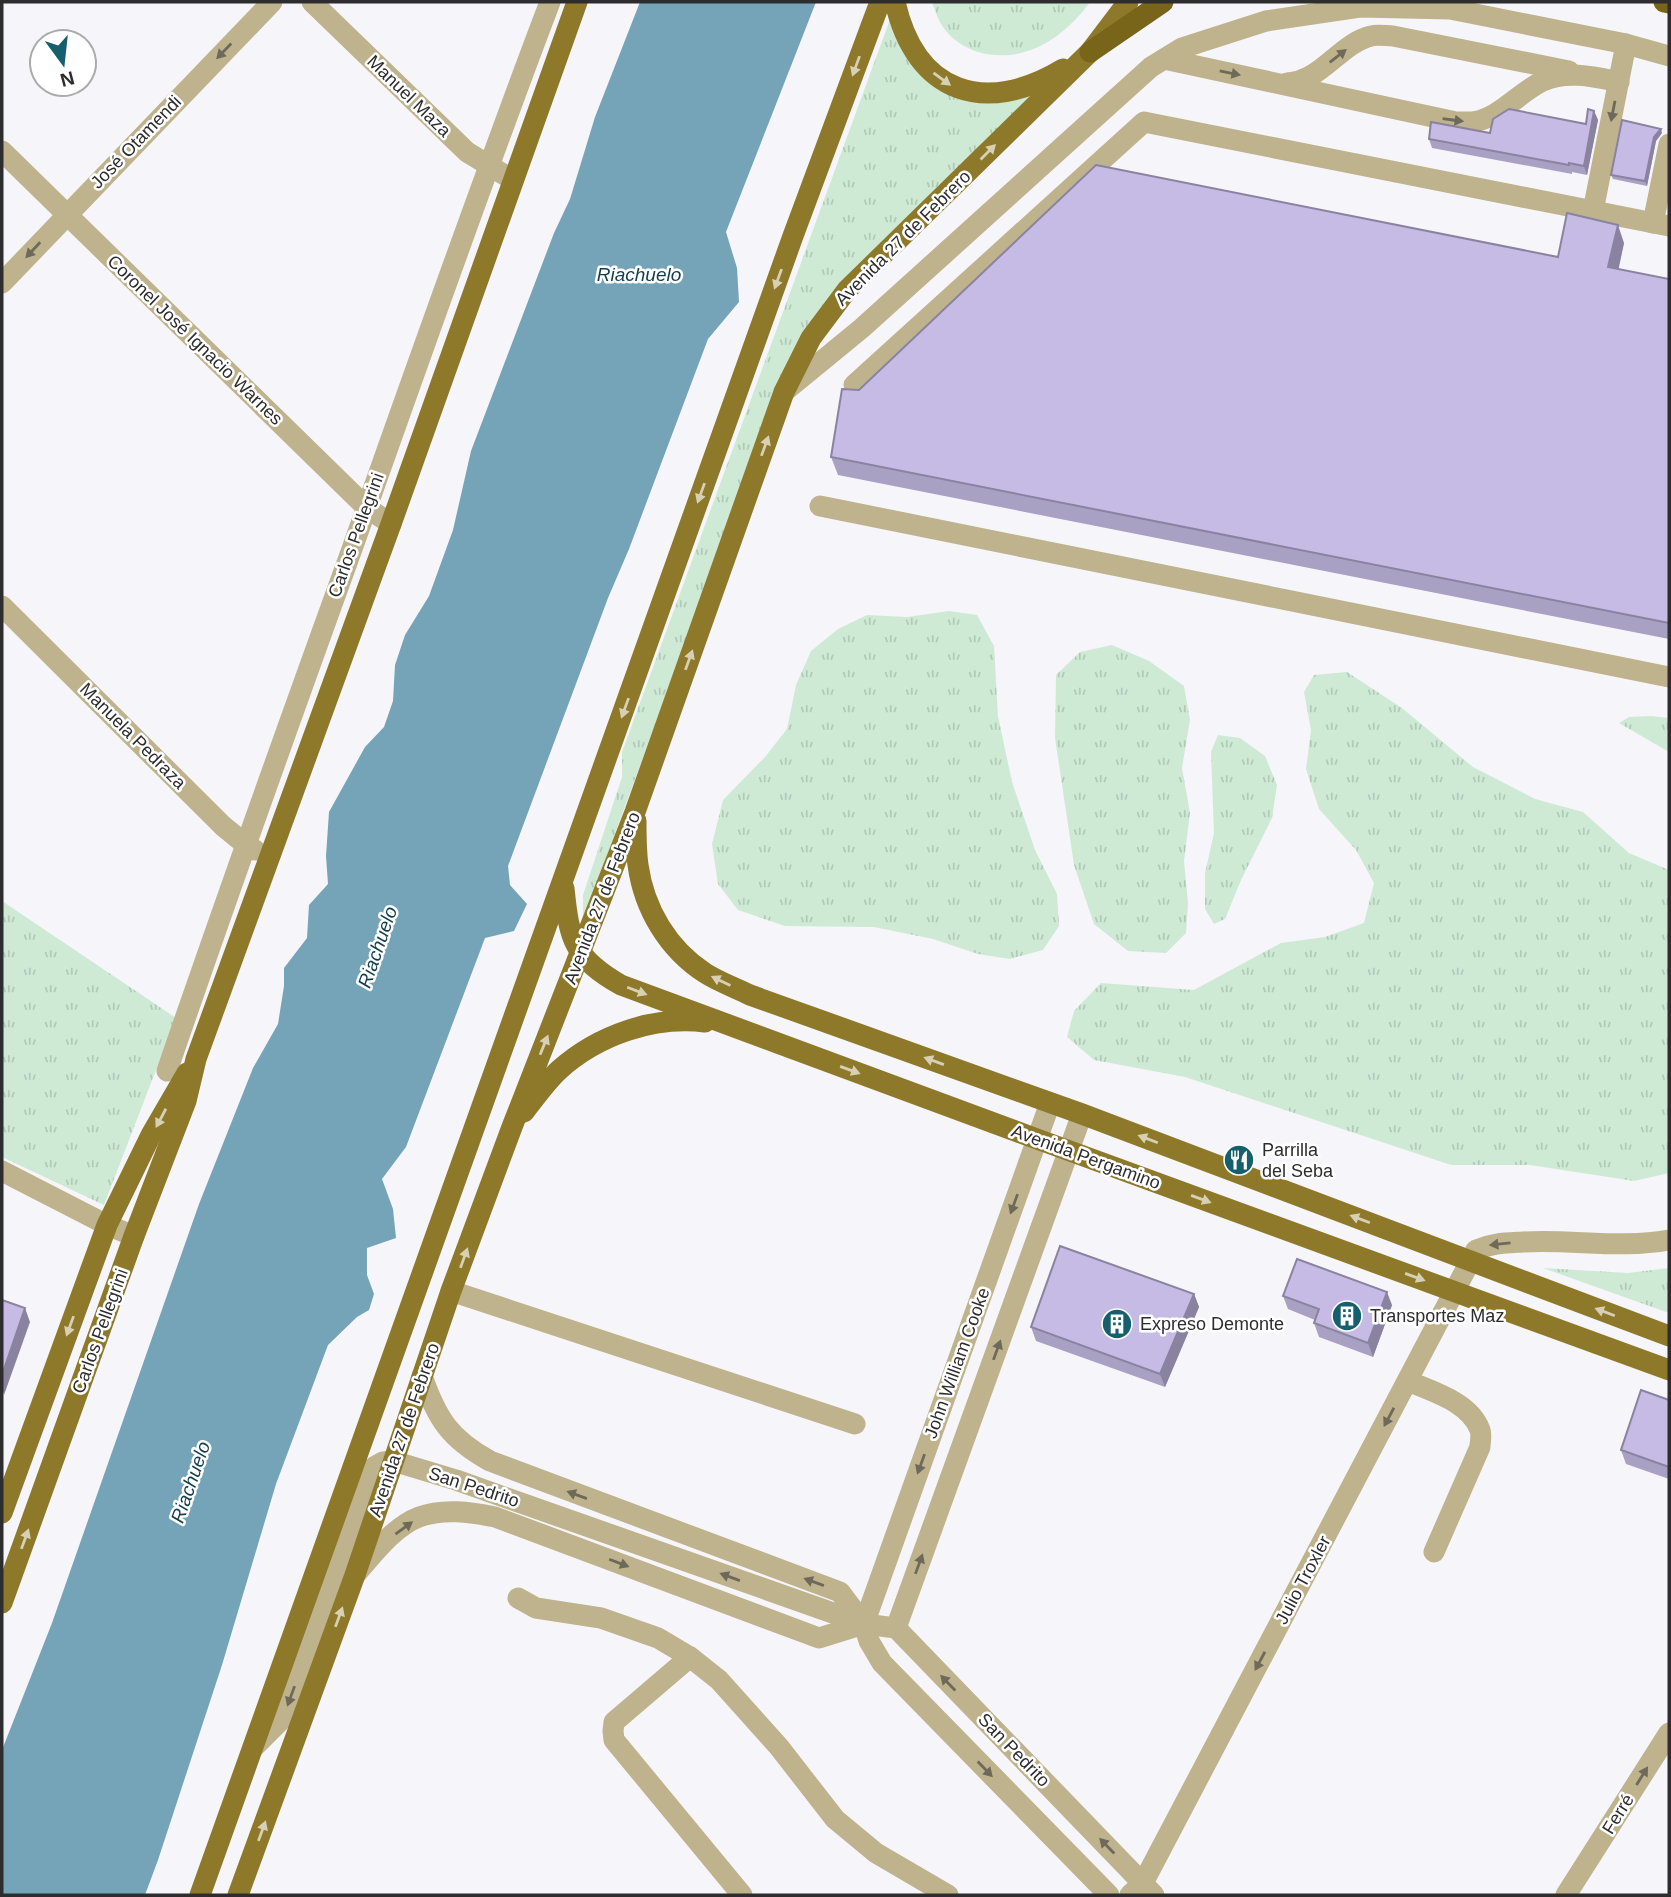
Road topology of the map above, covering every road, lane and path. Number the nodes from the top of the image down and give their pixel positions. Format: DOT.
graph roads {
  1 [pos="272,2"];
  2 [pos="312,2"];
  3 [pos="550,2"];
  4 [pos="576,2"];
  5 [pos="880,2"];
  6 [pos="895,2"];
  7 [pos="1128,2"];
  8 [pos="1163,2"];
  9 [pos="1664,2"];
  10 [pos="1669,3"];
  11 [pos="1626,44"];
  12 [pos="1090,52"];
  13 [pos="1669,56"];
  14 [pos="1164,59"];
  15 [pos="1588,75"];
  16 [pos="1619,82"];
  17 [pos="1278,83"];
  18 [pos="1669,144"];
  19 [pos="2,151"];
  20 [pos="489,165"];
  21 [pos="513,180"];
  22 [pos="1593,211"];
  23 [pos="66,214"];
  24 [pos="1661,225"];
  25 [pos="2,283"];
  26 [pos="854,385"];
  27 [pos="784,392"];
  28 [pos="820,506"];
  29 [pos="366,507"];
  30 [pos="391,524"];
  31 [pos="2,606"];
  32 [pos="1669,677"];
  33 [pos="635,812"];
  34 [pos="245,844"];
  35 [pos="269,858"];
  36 [pos="563,882"];
  37 [pos="580,954"];
  38 [pos="727,1025"];
  39 [pos="196,1059"];
  40 [pos="167,1071"];
  41 [pos="1050,1103"];
  42 [pos="1082,1114"];
  43 [pos="512,1127"];
  44 [pos="1037,1139"];
  45 [pos="1069,1151"];
  46 [pos="2,1171"];
  47 [pos="107,1225"];
  48 [pos="134,1236"];
  49 [pos="1669,1240"];
  50 [pos="1470,1261"];
  51 [pos="451,1291"];
  52 [pos="1455,1291"];
  53 [pos="1669,1336"];
  54 [pos="1669,1370"];
  55 [pos="422,1376"];
  56 [pos="1408,1381"];
  57 [pos="855,1424"];
  58 [pos="393,1461"];
  59 [pos="2,1513"];
  60 [pos="1434,1552"];
  61 [pos="355,1575"];
  62 [pos="4,1591"];
  63 [pos="518,1598"];
  64 [pos="864,1624"];
  65 [pos="896,1628"];
  66 [pos="690,1657"];
  67 [pos="1669,1733"];
  68 [pos="254,1747"];
  69 [pos="1143,1891"];
  70 [pos="200,1895"];
  71 [pos="238,1895"];
  72 [pos="742,1895"];
  73 [pos="948,1895"];
  74 [pos="1109,1895"];
  75 [pos="1566,1895"];
  1 -- 23 [label="street, José Otamendi, one-way"];
  2 -- 20 [label="street, Manuel Maza"];
  3 -- 20 [label="street, Carlos Pellegrini"];
  4 -- 21 [label="main road, Carlos Pellegrini"];
  5 -- 36 [label="main road, Avenida 27 de Febrero, one-way"];
  6 -- 12 [label="main road, one-way"];
  7 -- 12 [label="main road, Avenida 27 de Febrero"];
  8 -- 12 [label="highway"];
  9 -- 10 [label="highway"];
  11 -- 13 [label="street"];
  11 -- 14 [label="street"];
  11 -- 16 [label="street"];
  27 -- 12 [label="main road, Avenida 27 de Febrero, one-way"];
  14 -- 17 [label="street, one-way"];
  14 -- 27 [label="street"];
  15 -- 16 [label="street"];
  17 -- 15 [label="street, one-way"];
  17 -- 15 [label="street, one-way"];
  16 -- 22 [label="street, one-way"];
  18 -- 24 [label="street"];
  19 -- 23 [label="street, Coronel José Ignacio Warnes"];
  20 -- 21 [label="street, Manuel Maza"];
  20 -- 29 [label="street, Carlos Pellegrini"];
  21 -- 30 [label="main road, Carlos Pellegrini"];
  22 -- 24 [label="street"];
  22 -- 26 [label="street"];
  23 -- 25 [label="street, José Otamendi, one-way"];
  23 -- 29 [label="street, Coronel José Ignacio Warnes"];
  33 -- 27 [label="main road, Avenida 27 de Febrero, one-way"];
  28 -- 32 [label="street"];
  29 -- 30 [label="street, Coronel José Ignacio Warnes"];
  29 -- 34 [label="street, Carlos Pellegrini"];
  30 -- 35 [label="main road, Carlos Pellegrini"];
  31 -- 34 [label="street, Manuela Pedraza"];
  33 -- 37 [label="main road, Avenida 27 de Febrero"];
  41 -- 33 [label="main road, one-way"];
  34 -- 35 [label="street, Manuela Pedraza"];
  34 -- 40 [label="street, Carlos Pellegrini"];
  35 -- 39 [label="main road, Carlos Pellegrini"];
  36 -- 37 [label="main road, Avenida Pergamino"];
  36 -- 68 [label="main road, Avenida 27 de Febrero"];
  37 -- 38 [label="main road, Avenida Pergamino, one-way"];
  43 -- 37 [label="main road, Avenida 27 de Febrero, one-way"];
  38 -- 43 [label="main road"];
  38 -- 44 [label="main road, Avenida Pergamino, one-way"];
  39 -- 47 [label="main road, Carlos Pellegrini, one-way"];
  39 -- 48 [label="main road, Carlos Pellegrini"];
  41 -- 42 [label="main road"];
  41 -- 44 [label="street, John William Cooke"];
  42 -- 45 [label="street, John William Cooke"];
  50 -- 42 [label="main road, one-way"];
  51 -- 43 [label="main road, Avenida 27 de Febrero, one-way"];
  44 -- 45 [label="main road, Avenida Pergamino"];
  44 -- 64 [label="street, John William Cooke, one-way"];
  45 -- 52 [label="main road, Avenida Pergamino, one-way"];
  65 -- 45 [label="street, John William Cooke, one-way"];
  46 -- 47 [label="street"];
  47 -- 48 [label="street"];
  47 -- 59 [label="main road, Carlos Pellegrini, one-way"];
  62 -- 48 [label="main road, Carlos Pellegrini, one-way"];
  49 -- 50 [label="street, one-way"];
  50 -- 52 [label="street, Julio Troxler"];
  53 -- 50 [label="main road, one-way"];
  51 -- 55 [label="main road, Avenida 27 de Febrero"];
  51 -- 57 [label="street"];
  52 -- 54 [label="main road, Avenida Pergamino"];
  52 -- 56 [label="street, Julio Troxler"];
  55 -- 58 [label="main road, Avenida 27 de Febrero"];
  64 -- 55 [label="street, San Pedrito, one-way"];
  56 -- 60 [label="street"];
  56 -- 69 [label="street, Julio Troxler, one-way"];
  58 -- 61 [label="main road, Avenida 27 de Febrero"];
  64 -- 58 [label="street, San Pedrito, one-way"];
  58 -- 68 [label="street, one-way"];
  61 -- 64 [label="street, San Pedrito, one-way"];
  71 -- 61 [label="main road, Avenida 27 de Febrero, one-way"];
  63 -- 66 [label="street"];
  64 -- 65 [label="street, San Pedrito"];
  64 -- 74 [label="street, San Pedrito, one-way"];
  69 -- 65 [label="street, San Pedrito, one-way"];
  66 -- 72 [label="street"];
  66 -- 73 [label="street"];
  75 -- 67 [label="street, Ferré, one-way"];
  68 -- 70 [label="main road, Avenida 27 de Febrero"];
}
